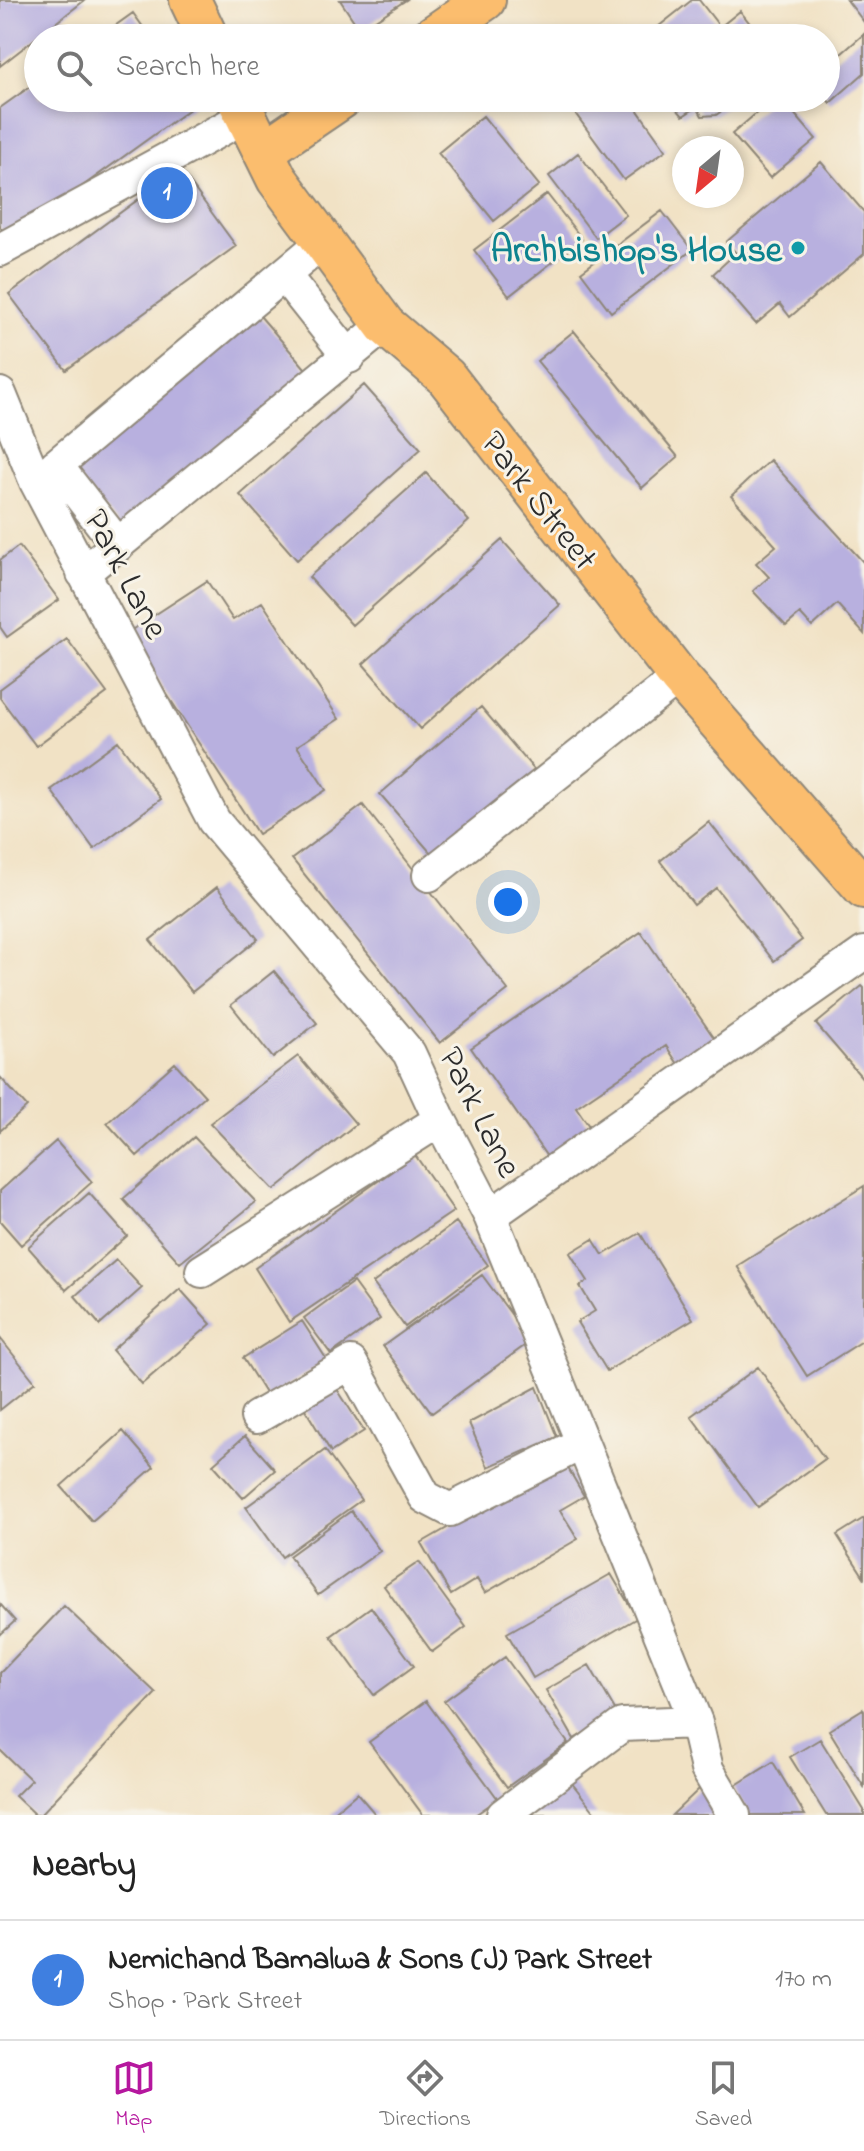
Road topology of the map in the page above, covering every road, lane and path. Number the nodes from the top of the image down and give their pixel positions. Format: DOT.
graph roads {
  1 [pos="190,0"];
  2 [pos="485,0"];
  3 [pos="201,24"];
  4 [pos="450,24"];
  5 [pos="234,112"];
  6 [pos="244,112"];
  7 [pos="321,112"];
  8 [pos="264,151"];
  9 [pos="323,242"];
  10 [pos="0,250"];
  11 [pos="284,275"];
  12 [pos="385,325"];
  13 [pos="349,357"];
  14 [pos="0,394"];
  15 [pos="46,474"];
  16 [pos="118,545"];
  17 [pos="83,573"];
  18 [pos="679,677"];
  19 [pos="429,875"];
  20 [pos="864,888"];
  21 [pos="864,953"];
  22 [pos="440,1120"];
  23 [pos="490,1216"];
  24 [pos="202,1271"];
  25 [pos="257,1417"];
  26 [pos="582,1443"];
  27 [pos="696,1722"];
  28 [pos="503,1815"];
  29 [pos="734,1815"];
  1 -- 3 [label="main road"];
  2 -- 4 [label="main road"];
  5 -- 10 [label="street"];
  6 -- 8 [label="main road, Park Street"];
  7 -- 8 [label="main road"];
  8 -- 9 [label="main road, Park Street"];
  9 -- 11 [label="street"];
  9 -- 12 [label="main road, Park Street"];
  11 -- 13 [label="street"];
  11 -- 15 [label="street"];
  12 -- 13 [label="street"];
  12 -- 18 [label="main road, Park Street"];
  13 -- 16 [label="street"];
  14 -- 15 [label="street, Park Lane"];
  15 -- 16 [label="street"];
  15 -- 17 [label="street, Park Lane"];
  16 -- 17 [label="street"];
  17 -- 22 [label="street, Park Lane"];
  18 -- 19 [label="street"];
  18 -- 20 [label="main road, Park Street"];
  21 -- 23 [label="street"];
  22 -- 23 [label="street, Park Lane"];
  22 -- 24 [label="street"];
  23 -- 26 [label="street, Park Lane"];
  25 -- 26 [label="street"];
  26 -- 27 [label="street, Park Lane"];
  27 -- 28 [label="street"];
  27 -- 29 [label="street, Park Lane"];
}
